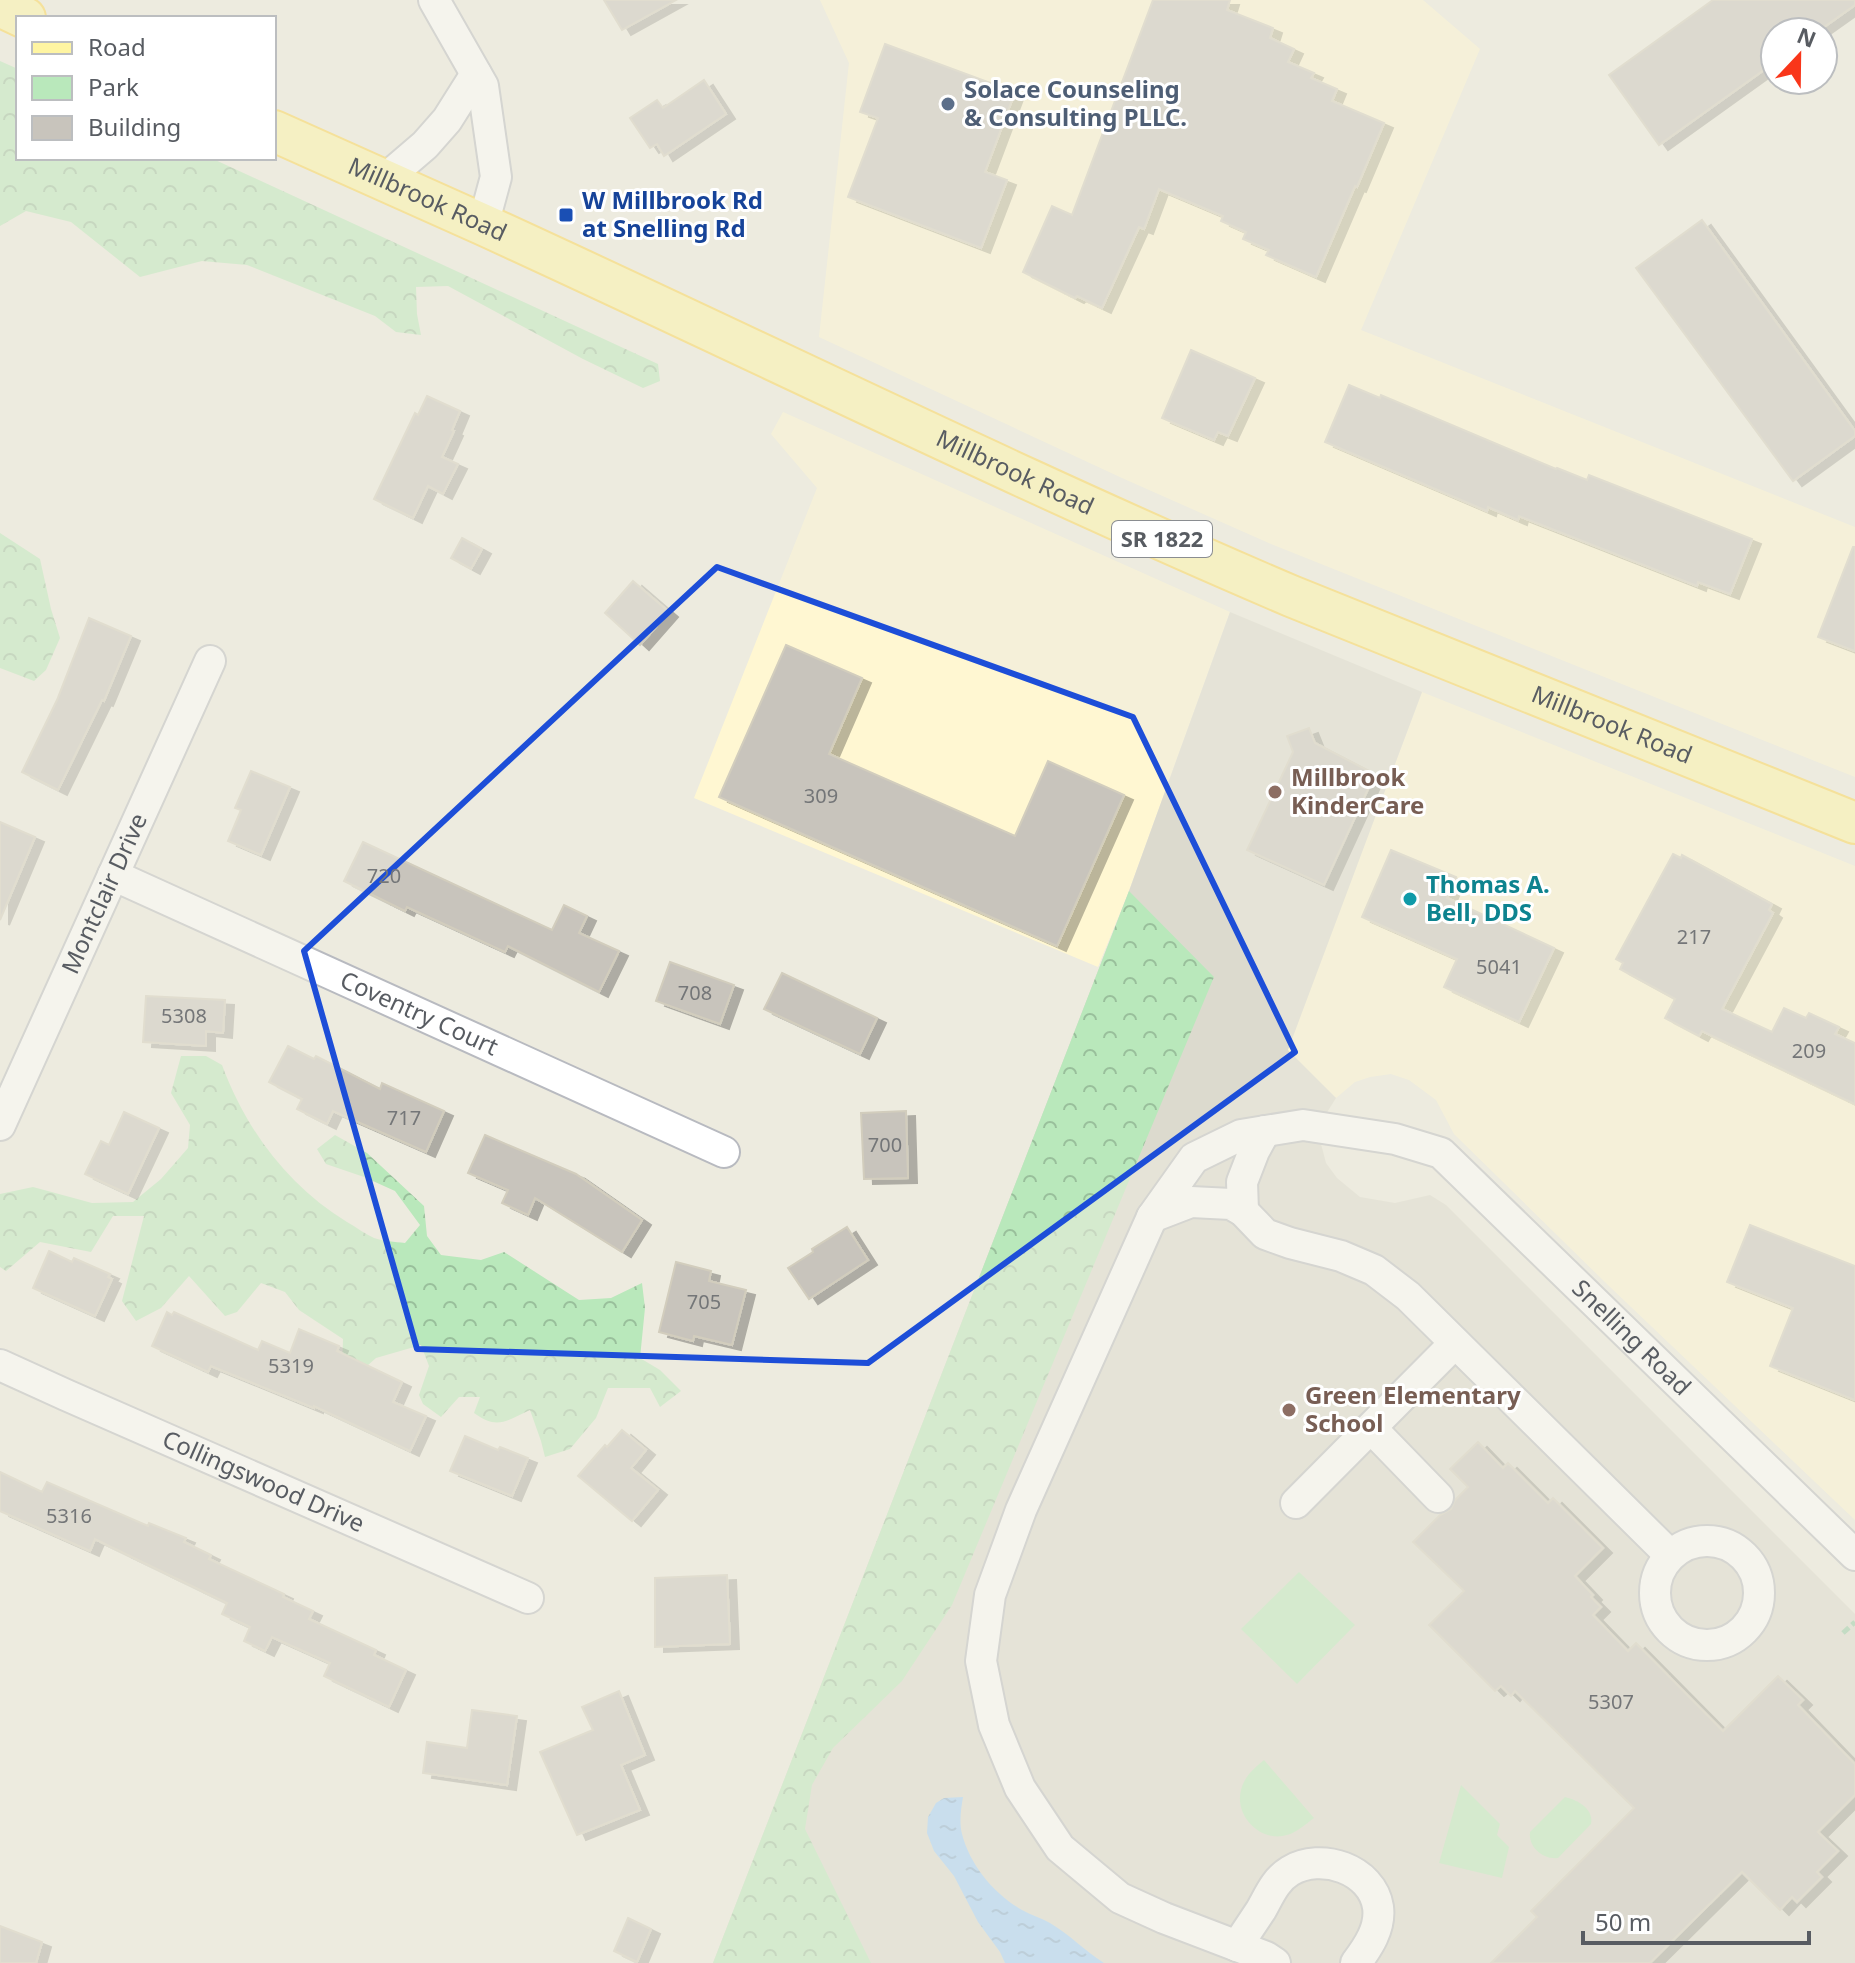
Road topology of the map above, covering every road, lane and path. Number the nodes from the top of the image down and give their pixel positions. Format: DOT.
graph roads {
  1 [pos="434,0"];
  2 [pos="0,6"];
  3 [pos="21,16"];
  4 [pos="476,74"];
  5 [pos="276,132"];
  6 [pos="383,181"];
  7 [pos="483,225"];
  8 [pos="210,661"];
  9 [pos="1855,823"];
  10 [pos="113,875"];
  11 [pos="0,1125"];
  12 [pos="1265,1131"];
  13 [pos="724,1152"];
  14 [pos="1243,1211"];
  15 [pos="1152,1217"];
  16 [pos="1455,1343"];
  17 [pos="0,1365"];
  18 [pos="1371,1428"];
  19 [pos="1438,1497"];
  20 [pos="1296,1503"];
  21 [pos="1670,1555"];
  22 [pos="1855,1555"];
  23 [pos="528,1598"];
  24 [pos="1855,1622"];
  25 [pos="1843,1633"];
  26 [pos="1237,1946"];
  27 [pos="1275,1963"];
  28 [pos="1356,1963"];
  1 -- 4 [label="street"];
  2 -- 3 [label="main road"];
  4 -- 6 [label="street"];
  4 -- 7 [label="street"];
  5 -- 6 [label="main road, Millbrook Road / SR 1822"];
  6 -- 7 [label="main road, Millbrook Road / SR 1822"];
  7 -- 9 [label="main road, Millbrook Road / SR 1822"];
  8 -- 10 [label="street, Montclair Drive"];
  10 -- 11 [label="street, Montclair Drive"];
  10 -- 13 [label="street, Coventry Court"];
  12 -- 14 [label="street"];
  12 -- 15 [label="street, Snelling Road"];
  12 -- 22 [label="street, Snelling Road"];
  14 -- 15 [label="street"];
  14 -- 16 [label="street"];
  15 -- 26 [label="street, Snelling Road"];
  16 -- 18 [label="street"];
  16 -- 21 [label="street"];
  17 -- 23 [label="street, Collingswood Drive"];
  18 -- 19 [label="street"];
  18 -- 20 [label="street"];
  24 -- 25 [label="path"];
  26 -- 27 [label="street, Snelling Road"];
  26 -- 28 [label="street"];
}
